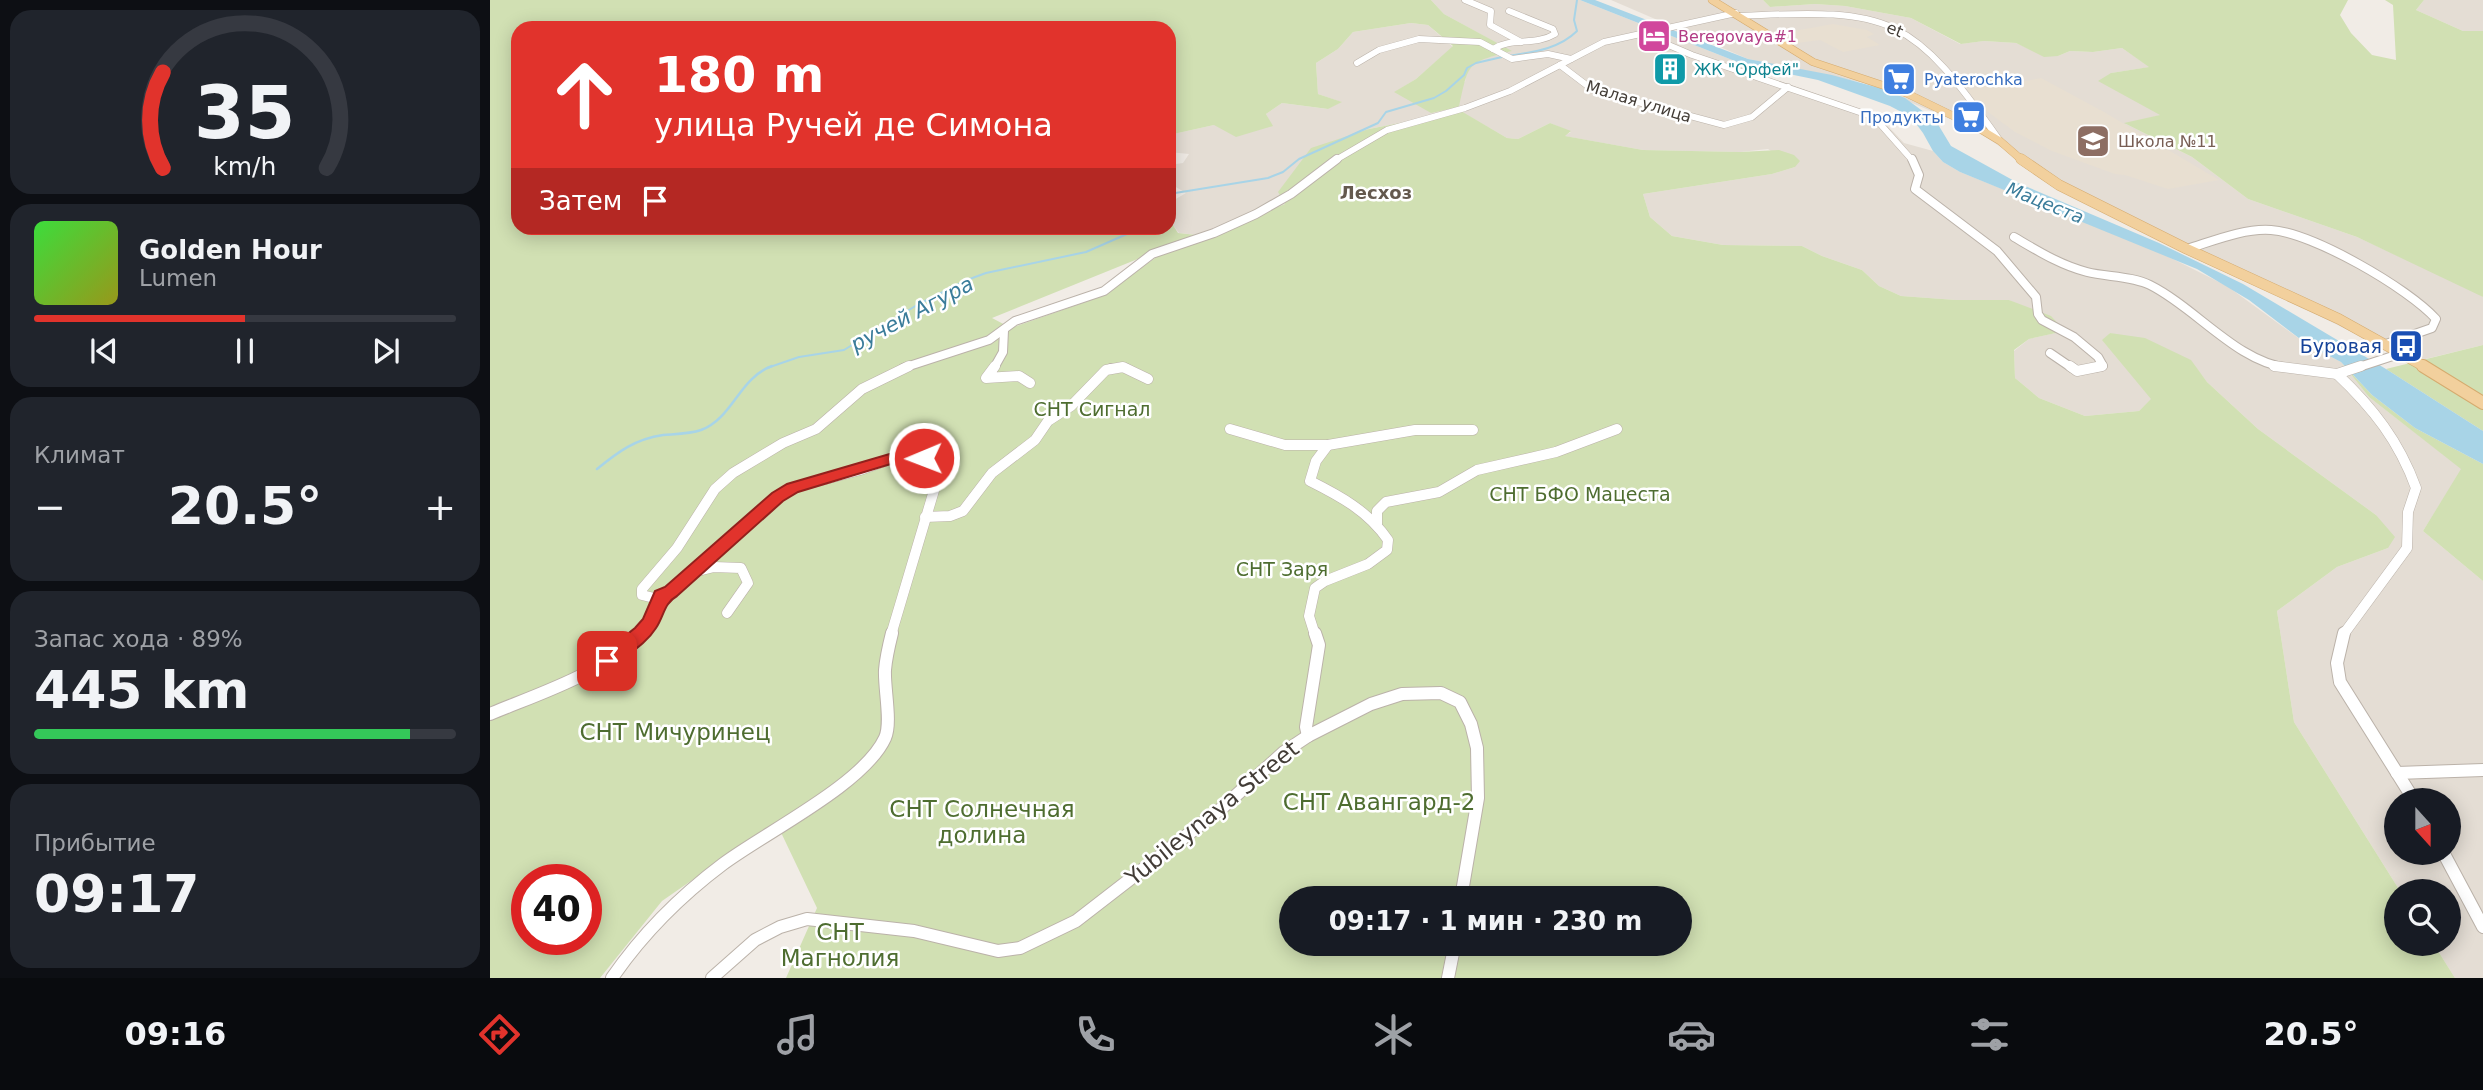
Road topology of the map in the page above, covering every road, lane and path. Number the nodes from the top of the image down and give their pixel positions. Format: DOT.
graph roads {
  1 [pos="1465,0"];
  2 [pos="1712,0"];
  3 [pos="1509,11"];
  4 [pos="1738,15"];
  5 [pos="1645,35"];
  6 [pos="1521,42"];
  7 [pos="1493,49"];
  8 [pos="1571,59"];
  9 [pos="1357,63"];
  10 [pos="1560,65"];
  11 [pos="1788,87"];
  12 [pos="2000,141"];
  13 [pos="2014,237"];
  14 [pos="2187,249"];
  15 [pos="1004,330"];
  16 [pos="2386,344"];
  17 [pos="2050,353"];
  18 [pos="2402,353"];
  19 [pos="2341,374"];
  20 [pos="1148,379"];
  21 [pos="1030,383"];
  22 [pos="2483,403"];
  23 [pos="1230,429"];
  24 [pos="1616,429"];
  25 [pos="1473,430"];
  26 [pos="1328,446"];
  27 [pos="925,517"];
  28 [pos="1377,525"];
  29 [pos="691,573"];
  30 [pos="662,596"];
  31 [pos="727,613"];
  32 [pos="490,714"];
  33 [pos="1308,736"];
  34 [pos="2483,769"];
  35 [pos="2397,773"];
  36 [pos="2406,788"];
  37 [pos="2451,865"];
  38 [pos="1463,886"];
  39 [pos="2477,906"];
  40 [pos="2483,927"];
  41 [pos="1452,956"];
  42 [pos="612,978"];
  43 [pos="712,978"];
  44 [pos="1448,978"];
  1 -- 6 [label="street"];
  2 -- 4 [label="main road"];
  3 -- 6 [label="street"];
  4 -- 5 [label="street, et"];
  4 -- 12 [label="main road"];
  4 -- 12 [label="street, et"];
  5 -- 8 [label="street, et"];
  5 -- 11 [label="street"];
  6 -- 7 [label="street"];
  7 -- 8 [label="street"];
  7 -- 9 [label="street"];
  8 -- 10 [label="street, et"];
  10 -- 11 [label="street, Малая улица"];
  10 -- 15 [label="street, et"];
  11 -- 17 [label="street"];
  12 -- 14 [label="main road"];
  13 -- 19 [label="street"];
  14 -- 16 [label="main road"];
  14 -- 16 [label="street"];
  15 -- 21 [label="street"];
  15 -- 30 [label="street, et"];
  16 -- 18 [label="main road"];
  18 -- 19 [label="street"];
  18 -- 22 [label="main road"];
  19 -- 35 [label="street"];
  20 -- 27 [label="street"];
  23 -- 26 [label="street"];
  24 -- 28 [label="street"];
  25 -- 26 [label="street"];
  26 -- 28 [label="street"];
  27 -- 29 [label="street"];
  27 -- 42 [label="street"];
  28 -- 33 [label="street"];
  29 -- 30 [label="street"];
  29 -- 31 [label="street"];
  30 -- 32 [label="street"];
  33 -- 38 [label="street, Yubileynaya Street"];
  33 -- 43 [label="street, Yubileynaya Street"];
  34 -- 35 [label="street"];
  35 -- 36 [label="street"];
  37 -- 39 [label="street"];
  39 -- 40 [label="street"];
  41 -- 44 [label="street"];
}
